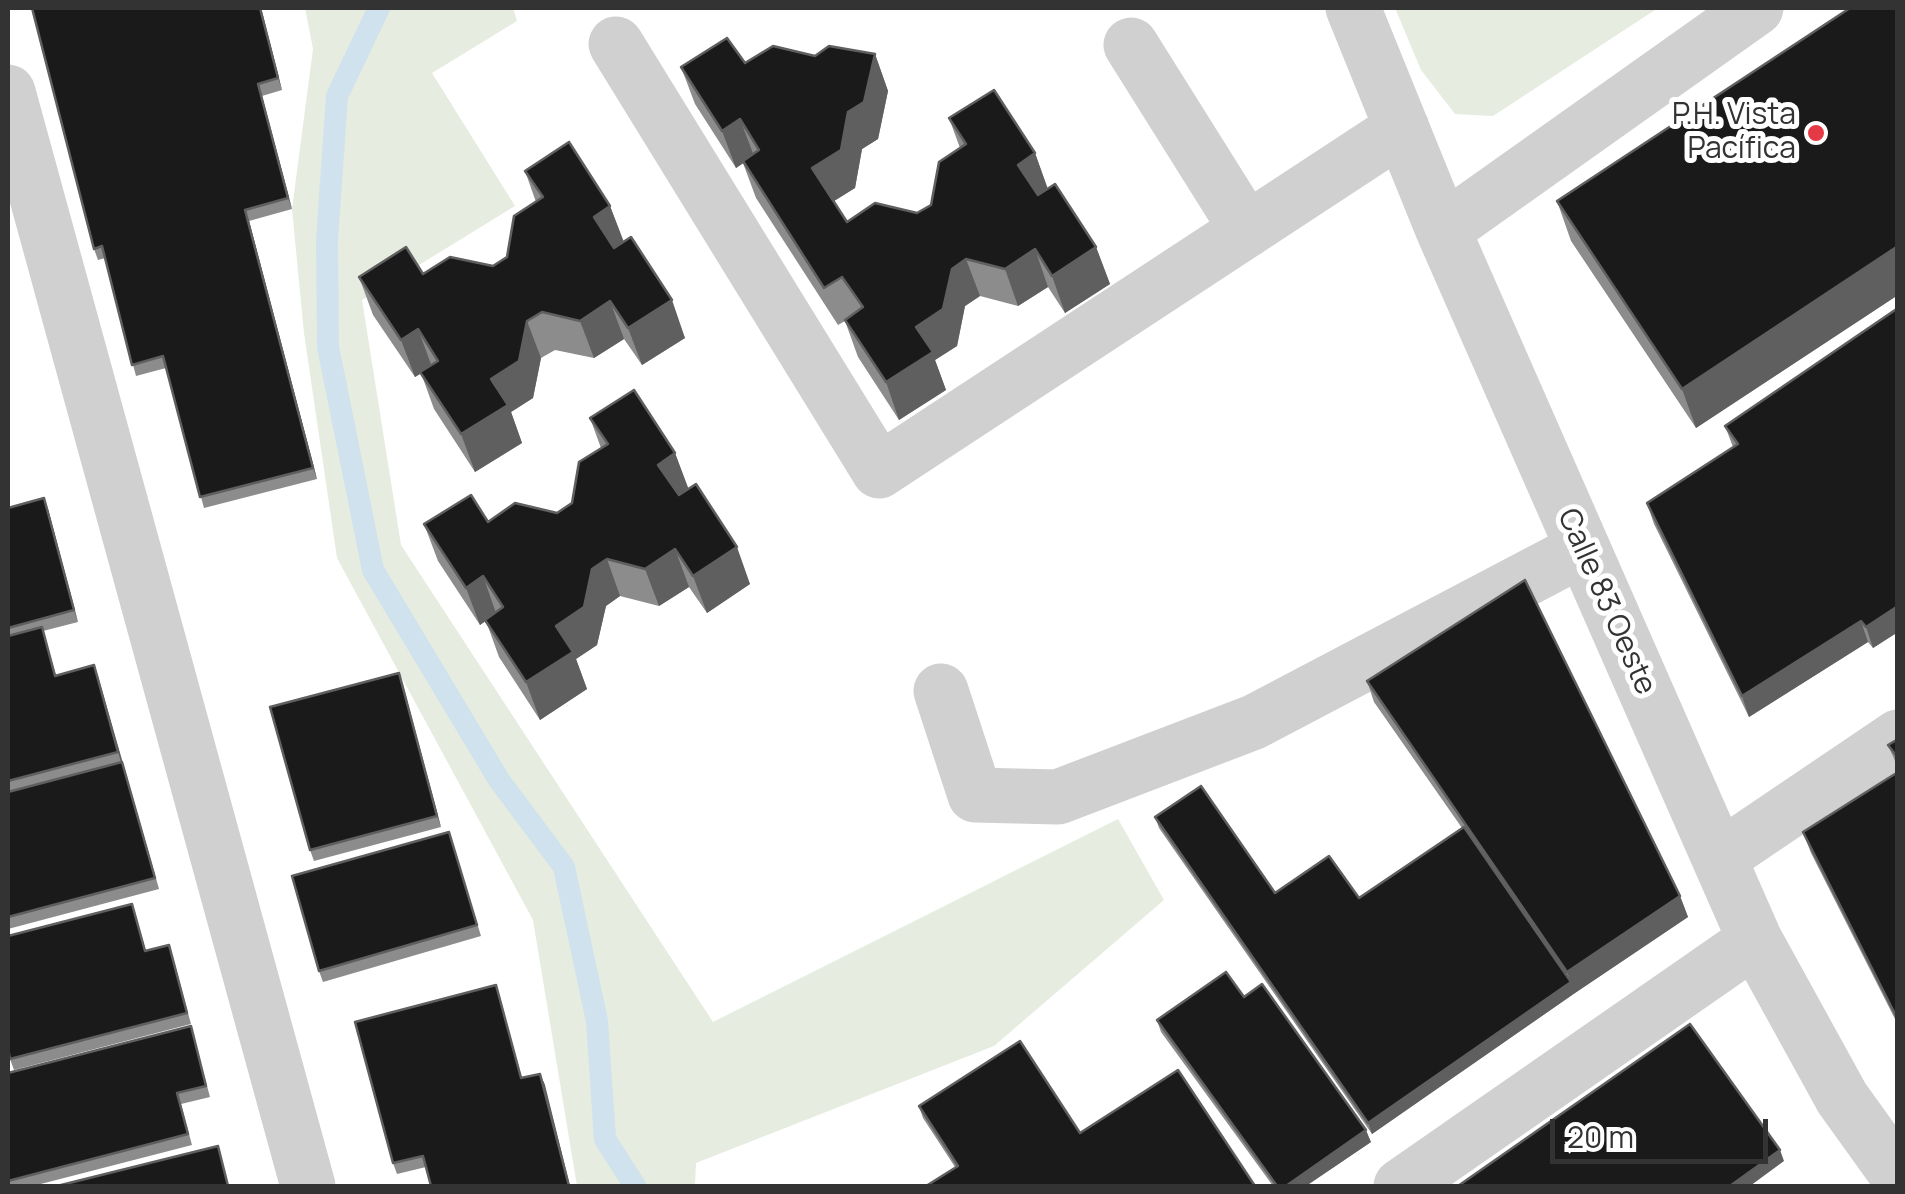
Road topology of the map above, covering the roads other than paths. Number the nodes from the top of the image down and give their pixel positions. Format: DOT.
graph roads {
  1 [pos="1353,8"];
  2 [pos="1756,8"];
  3 [pos="616,44"];
  4 [pos="1131,45"];
  5 [pos="8,92"];
  6 [pos="1402,128"];
  7 [pos="1247,230"];
  8 [pos="1443,230"];
  9 [pos="1584,549"];
  10 [pos="941,691"];
  11 [pos="1898,737"];
  12 [pos="1719,858"];
  13 [pos="1755,940"];
  14 [pos="1889,1177"];
  15 [pos="308,1186"];
  16 [pos="1400,1186"];
  1 -- 6 [label="street, Calle 83 Oeste"];
  2 -- 8 [label="street"];
  3 -- 7 [label="street"];
  4 -- 7 [label="street"];
  5 -- 15 [label="street"];
  6 -- 7 [label="street"];
  6 -- 8 [label="street, Calle 83 Oeste"];
  8 -- 9 [label="street, Calle 83 Oeste"];
  9 -- 10 [label="street"];
  9 -- 12 [label="street, Calle 83 Oeste"];
  11 -- 12 [label="street"];
  12 -- 13 [label="street, Calle 83 Oeste"];
  13 -- 14 [label="street, Calle 83 Oeste"];
  13 -- 16 [label="street"];
}
